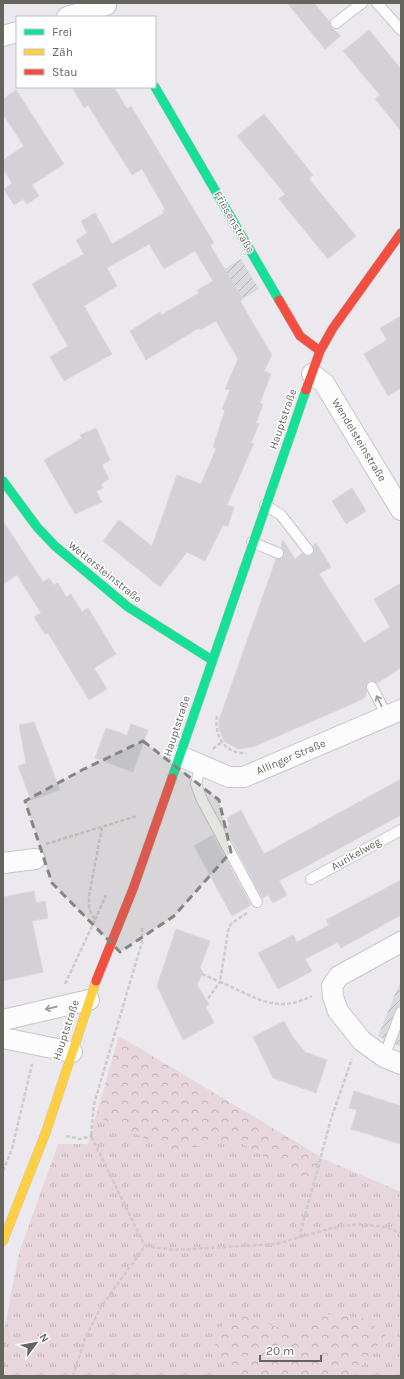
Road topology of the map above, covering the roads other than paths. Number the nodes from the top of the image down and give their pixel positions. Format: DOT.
graph roads {
  1 [pos="362,3"];
  2 [pos="377,3"];
  3 [pos="108,8"];
  4 [pos="72,16"];
  5 [pos="336,23"];
  6 [pos="401,30"];
  7 [pos="16,32"];
  8 [pos="3,36"];
  9 [pos="156,88"];
  10 [pos="401,232"];
  11 [pos="320,351"];
  12 [pos="312,374"];
  13 [pos="3,481"];
  14 [pos="265,506"];
  15 [pos="401,510"];
  16 [pos="252,542"];
  17 [pos="308,550"];
  18 [pos="278,554"];
  19 [pos="212,660"];
  20 [pos="372,687"];
  21 [pos="394,713"];
  22 [pos="180,756"];
  23 [pos="201,765"];
  24 [pos="401,830"];
  25 [pos="35,859"];
  26 [pos="3,863"];
  27 [pos="311,879"];
  28 [pos="257,902"];
  29 [pos="401,942"];
  30 [pos="89,1000"];
  31 [pos="401,1012"];
  32 [pos="3,1020"];
  33 [pos="3,1038"];
  34 [pos="72,1052"];
  35 [pos="393,1061"];
  36 [pos="3,1241"];
  1 -- 5 [label="lane"];
  2 -- 6 [label="lane"];
  3 -- 4 [label="street"];
  7 -- 8 [label="street"];
  9 -- 11 [label="main road, Friesenstraße"];
  10 -- 11 [label="main road, Hauptstraße"];
  11 -- 12 [label="main road, Hauptstraße"];
  12 -- 14 [label="main road, Hauptstraße"];
  12 -- 15 [label="street, Wendelsteinstraße"];
  13 -- 19 [label="main road, Wettersteinstraße"];
  14 -- 16 [label="main road, Hauptstraße"];
  14 -- 17 [label="lane"];
  16 -- 18 [label="lane"];
  16 -- 19 [label="main road, Hauptstraße"];
  19 -- 22 [label="main road, Hauptstraße"];
  21 -- 20 [label="lane, one-way"];
  21 -- 23 [label="street, Allinger Straße"];
  22 -- 23 [label="street, Allinger Straße"];
  22 -- 30 [label="main road, Hauptstraße"];
  23 -- 28 [label="lane"];
  24 -- 27 [label="lane, Aurikelweg"];
  25 -- 26 [label="street"];
  29 -- 35 [label="street"];
  30 -- 32 [label="street, one-way"];
  30 -- 34 [label="main road, Hauptstraße"];
  31 -- 35 [label="lane"];
  33 -- 34 [label="street"];
  34 -- 36 [label="main road, Hauptstraße"];
}
